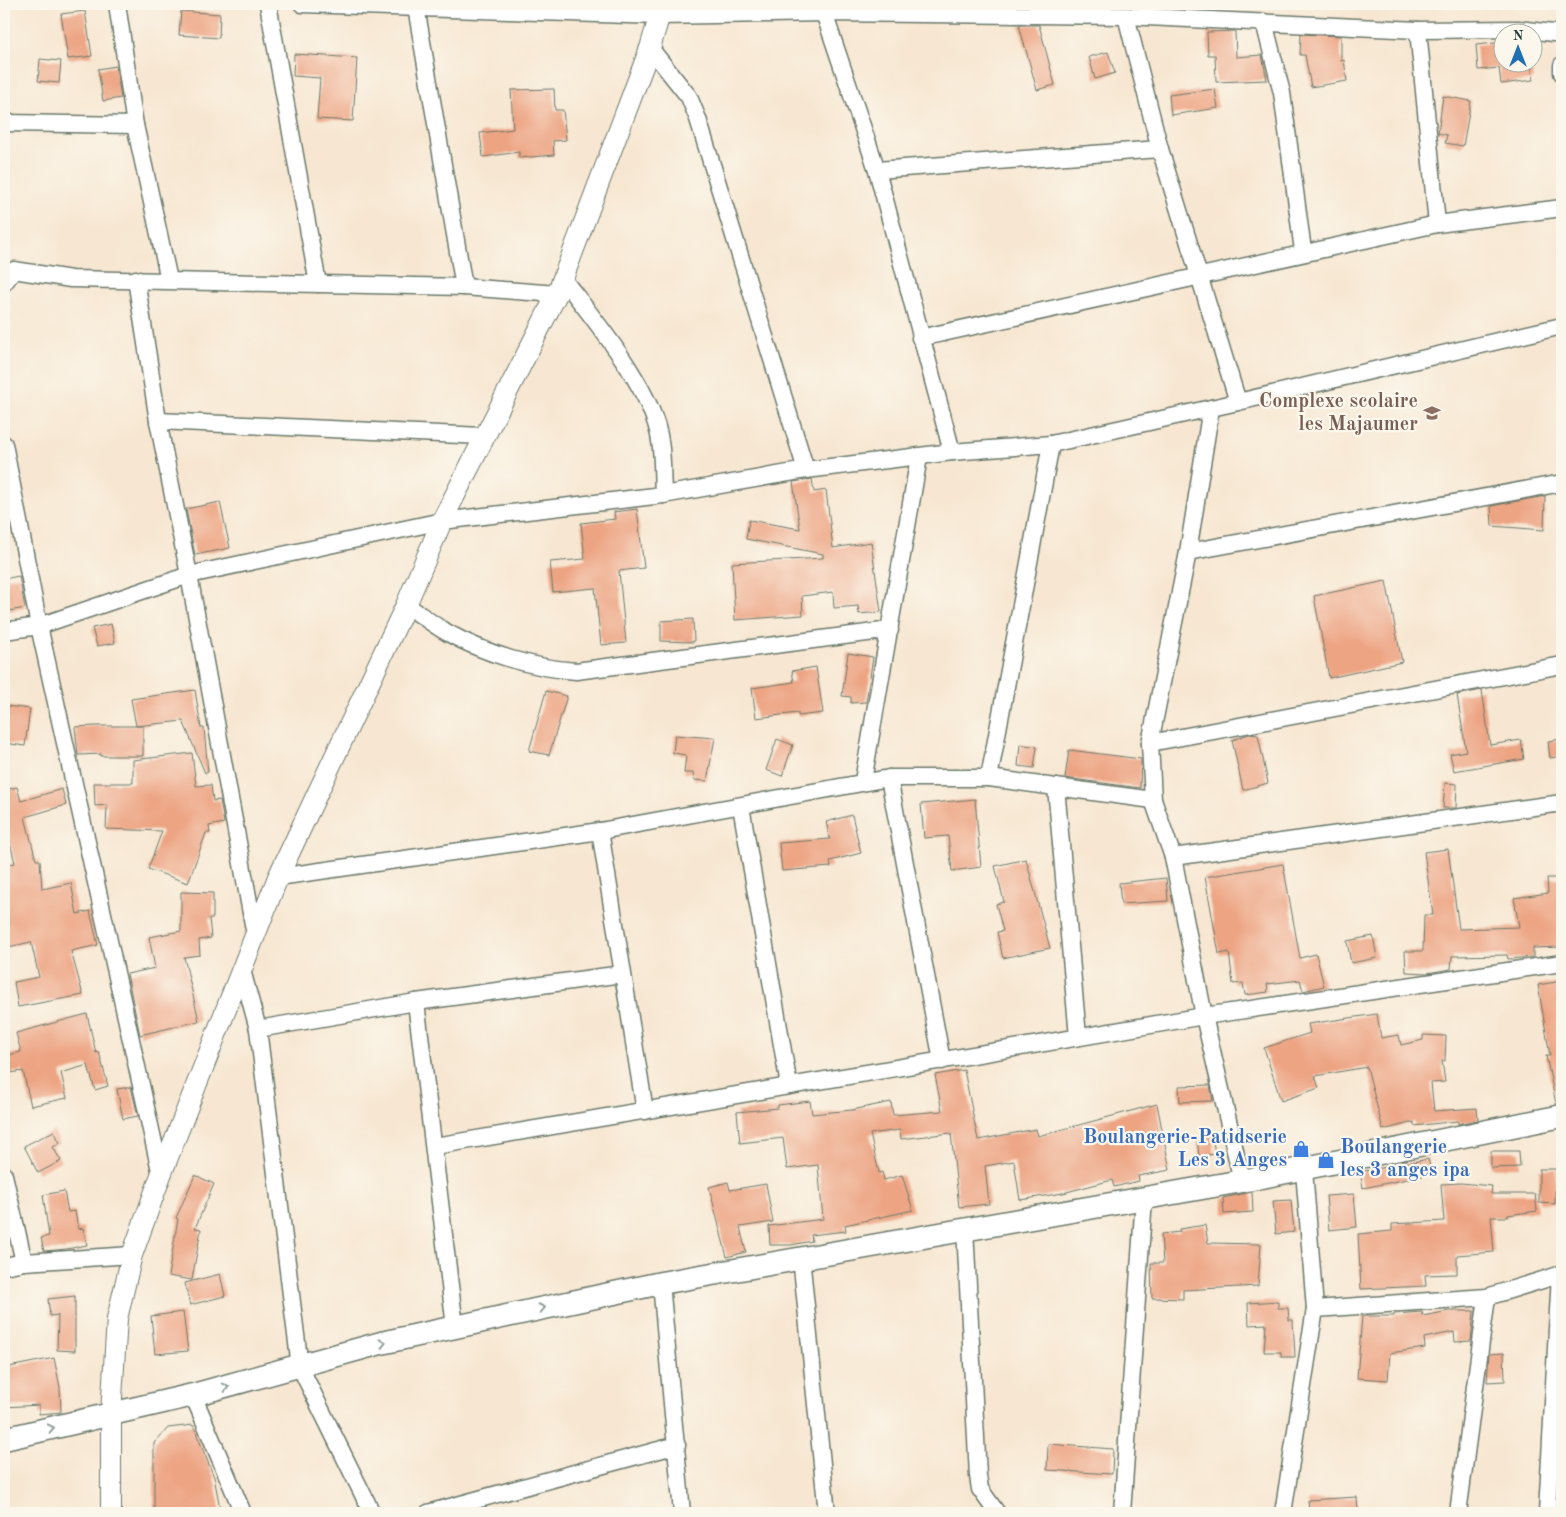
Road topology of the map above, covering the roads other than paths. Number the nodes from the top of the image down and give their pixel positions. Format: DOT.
graph roads {
  1 [pos="117,4"];
  2 [pos="268,4"];
  3 [pos="302,4"];
  4 [pos="309,4"];
  5 [pos="416,6"];
  6 [pos="661,10"];
  7 [pos="824,13"];
  8 [pos="1126,16"];
  9 [pos="1264,22"];
  10 [pos="1418,30"];
  11 [pos="1562,34"];
  12 [pos="650,48"];
  13 [pos="1562,65"];
  14 [pos="1562,73"];
  15 [pos="4,123"];
  16 [pos="136,125"];
  17 [pos="1160,149"];
  18 [pos="877,170"];
  19 [pos="1562,208"];
  20 [pos="1437,224"];
  21 [pos="1303,251"];
  22 [pos="9,267"];
  23 [pos="1200,278"];
  24 [pos="136,280"];
  25 [pos="169,280"];
  26 [pos="4,283"];
  27 [pos="318,284"];
  28 [pos="464,287"];
  29 [pos="560,287"];
  30 [pos="1562,326"];
  31 [pos="920,338"];
  32 [pos="1238,402"];
  33 [pos="1211,408"];
  34 [pos="158,421"];
  35 [pos="483,436"];
  36 [pos="4,444"];
  37 [pos="1052,444"];
  38 [pos="952,452"];
  39 [pos="918,457"];
  40 [pos="806,470"];
  41 [pos="1562,482"];
  42 [pos="663,495"];
  43 [pos="442,521"];
  44 [pos="1188,552"];
  45 [pos="190,575"];
  46 [pos="406,605"];
  47 [pos="39,626"];
  48 [pos="890,630"];
  49 [pos="4,631"];
  50 [pos="1562,665"];
  51 [pos="1150,743"];
  52 [pos="889,778"];
  53 [pos="989,778"];
  54 [pos="863,781"];
  55 [pos="1056,787"];
  56 [pos="1153,800"];
  57 [pos="1562,803"];
  58 [pos="742,806"];
  59 [pos="600,831"];
  60 [pos="1173,857"];
  61 [pos="278,877"];
  62 [pos="255,935"];
  63 [pos="1562,963"];
  64 [pos="242,970"];
  65 [pos="622,974"];
  66 [pos="416,1002"];
  67 [pos="1204,1016"];
  68 [pos="258,1029"];
  69 [pos="1078,1037"];
  70 [pos="942,1061"];
  71 [pos="789,1086"];
  72 [pos="645,1110"];
  73 [pos="1562,1116"];
  74 [pos="435,1146"];
  75 [pos="1304,1170"];
  76 [pos="4,1175"];
  77 [pos="161,1175"];
  78 [pos="1242,1181"];
  79 [pos="1144,1198"];
  80 [pos="965,1229"];
  81 [pos="132,1255"];
  82 [pos="801,1257"];
  83 [pos="24,1262"];
  84 [pos="4,1266"];
  85 [pos="1561,1274"];
  86 [pos="661,1283"];
  87 [pos="1487,1297"];
  88 [pos="1315,1309"];
  89 [pos="455,1327"];
  90 [pos="300,1367"];
  91 [pos="193,1396"];
  92 [pos="110,1413"];
  93 [pos="4,1439"];
  94 [pos="677,1445"];
  95 [pos="111,1513"];
  96 [pos="243,1513"];
  97 [pos="372,1513"];
  98 [pos="428,1513"];
  99 [pos="682,1513"];
  100 [pos="827,1513"];
  101 [pos="997,1513"];
  102 [pos="1122,1513"];
  103 [pos="1283,1513"];
  104 [pos="1458,1513"];
  105 [pos="1547,1513"];
  1 -- 16 [label="street"];
  2 -- 27 [label="street"];
  3 -- 4 [label="street"];
  4 -- 5 [label="street"];
  5 -- 6 [label="street"];
  5 -- 28 [label="street"];
  6 -- 7 [label="street"];
  6 -- 12 [label="street"];
  7 -- 8 [label="street"];
  7 -- 18 [label="street"];
  8 -- 9 [label="street"];
  8 -- 17 [label="street"];
  9 -- 10 [label="street"];
  9 -- 21 [label="street"];
  10 -- 11 [label="street"];
  10 -- 20 [label="street"];
  12 -- 29 [label="street"];
  12 -- 40 [label="street"];
  13 -- 14 [label="street"];
  15 -- 16 [label="street"];
  16 -- 25 [label="street"];
  17 -- 18 [label="street"];
  17 -- 23 [label="street"];
  18 -- 31 [label="street"];
  19 -- 20 [label="street"];
  20 -- 21 [label="street"];
  21 -- 23 [label="street"];
  22 -- 24 [label="street"];
  22 -- 26 [label="street"];
  23 -- 31 [label="street"];
  23 -- 32 [label="street"];
  24 -- 25 [label="street"];
  24 -- 34 [label="street"];
  25 -- 27 [label="street"];
  27 -- 28 [label="street"];
  28 -- 29 [label="street"];
  29 -- 35 [label="street"];
  29 -- 42 [label="street"];
  30 -- 32 [label="street"];
  31 -- 38 [label="street"];
  32 -- 33 [label="street"];
  33 -- 37 [label="street"];
  33 -- 44 [label="street"];
  34 -- 35 [label="street"];
  34 -- 45 [label="street"];
  35 -- 43 [label="street"];
  36 -- 47 [label="street"];
  37 -- 38 [label="street"];
  37 -- 53 [label="street"];
  38 -- 39 [label="street"];
  39 -- 40 [label="street"];
  39 -- 48 [label="street"];
  40 -- 42 [label="street"];
  41 -- 44 [label="street"];
  42 -- 43 [label="street"];
  43 -- 45 [label="street"];
  43 -- 46 [label="street"];
  44 -- 51 [label="street"];
  45 -- 47 [label="street"];
  45 -- 62 [label="street"];
  46 -- 48 [label="street"];
  46 -- 61 [label="street"];
  47 -- 49 [label="street"];
  47 -- 77 [label="street"];
  48 -- 54 [label="street"];
  50 -- 51 [label="street"];
  51 -- 56 [label="street"];
  52 -- 53 [label="street"];
  52 -- 54 [label="street"];
  52 -- 70 [label="street"];
  53 -- 55 [label="street"];
  54 -- 58 [label="street"];
  55 -- 56 [label="street"];
  55 -- 69 [label="street"];
  56 -- 60 [label="street"];
  57 -- 60 [label="street"];
  58 -- 59 [label="street"];
  58 -- 71 [label="street"];
  59 -- 61 [label="street"];
  59 -- 65 [label="street"];
  60 -- 67 [label="street"];
  61 -- 62 [label="street"];
  62 -- 64 [label="street"];
  63 -- 67 [label="street"];
  64 -- 68 [label="street"];
  64 -- 77 [label="street"];
  65 -- 66 [label="street"];
  65 -- 72 [label="street"];
  66 -- 68 [label="street"];
  66 -- 74 [label="street"];
  67 -- 69 [label="street"];
  67 -- 78 [label="street"];
  68 -- 90 [label="street"];
  69 -- 70 [label="street"];
  70 -- 71 [label="street"];
  71 -- 72 [label="street"];
  72 -- 74 [label="street"];
  73 -- 75 [label="main road"];
  74 -- 89 [label="street"];
  75 -- 78 [label="main road"];
  75 -- 88 [label="street"];
  76 -- 83 [label="street"];
  77 -- 81 [label="street"];
  78 -- 79 [label="main road"];
  79 -- 80 [label="main road"];
  79 -- 102 [label="street"];
  80 -- 82 [label="main road"];
  80 -- 101 [label="street"];
  81 -- 83 [label="street"];
  81 -- 92 [label="street"];
  82 -- 86 [label="main road"];
  82 -- 100 [label="street"];
  83 -- 84 [label="street"];
  85 -- 87 [label="street"];
  85 -- 105 [label="street"];
  89 -- 86 [label="main road, one-way"];
  86 -- 94 [label="street"];
  87 -- 88 [label="street"];
  87 -- 104 [label="street"];
  88 -- 103 [label="street"];
  90 -- 89 [label="main road, one-way"];
  91 -- 90 [label="main road, one-way"];
  90 -- 97 [label="street"];
  91 -- 92 [label="main road"];
  91 -- 96 [label="street"];
  93 -- 92 [label="main road, one-way"];
  92 -- 95 [label="street"];
  94 -- 98 [label="street"];
  94 -- 99 [label="street"];
}
